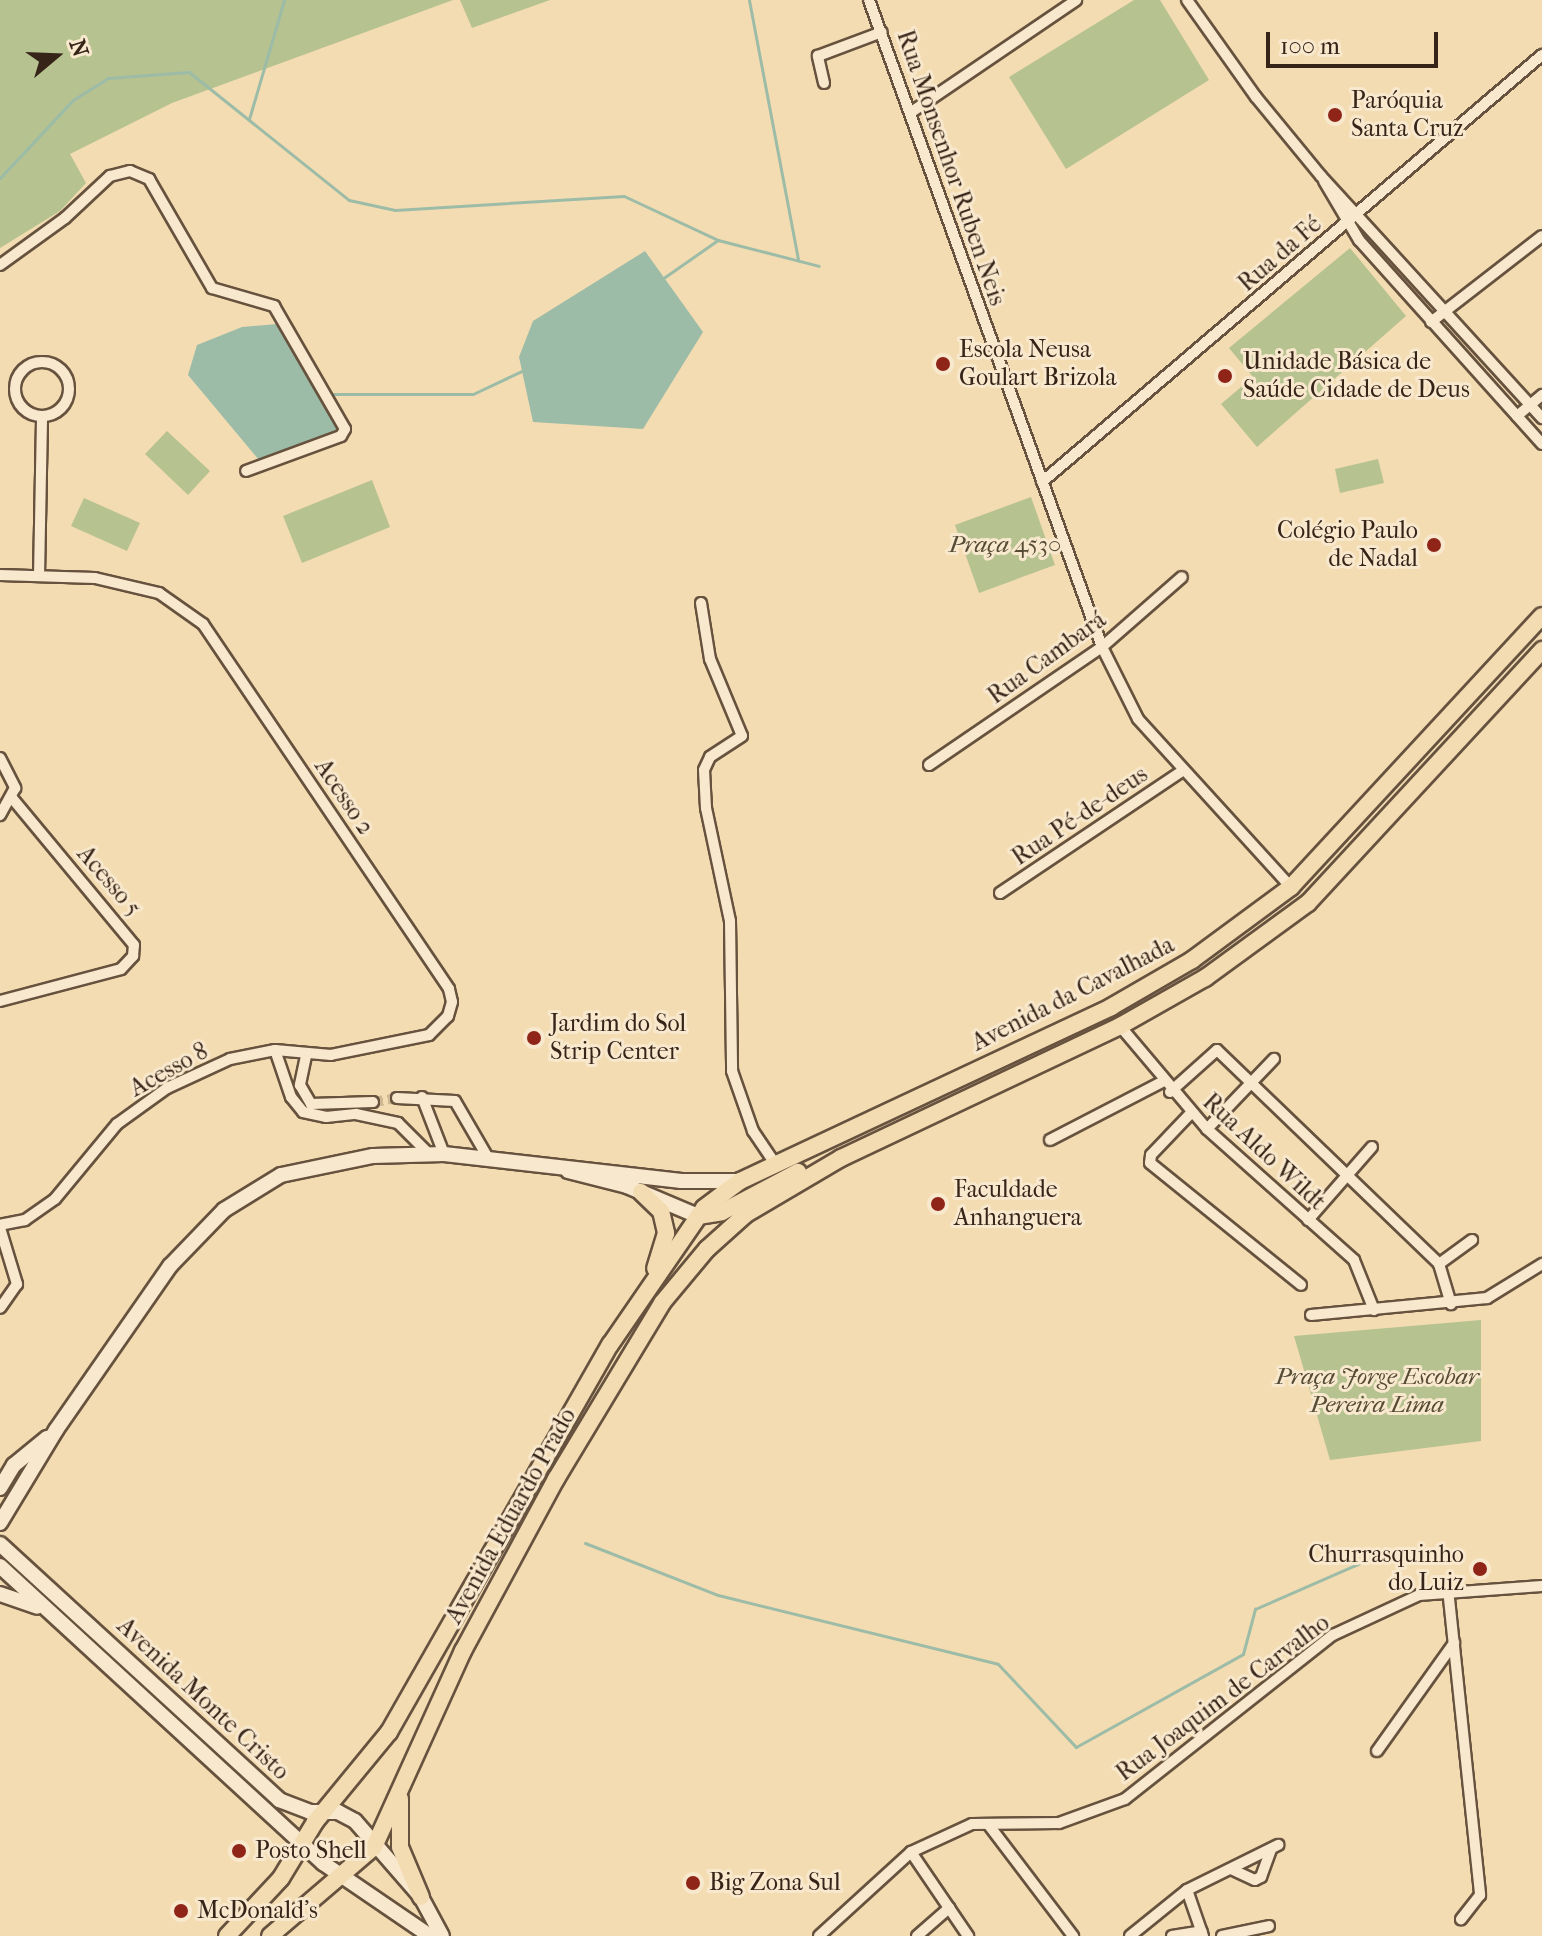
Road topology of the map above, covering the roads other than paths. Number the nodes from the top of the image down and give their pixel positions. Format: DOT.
graph roads {
  1 [pos="869,0"];
  2 [pos="1076,0"];
  3 [pos="1187,0"];
  4 [pos="882,32"];
  5 [pos="1542,55"];
  6 [pos="824,83"];
  7 [pos="910,113"];
  8 [pos="1324,179"];
  9 [pos="1358,213"];
  10 [pos="1346,224"];
  11 [pos="1542,236"];
  12 [pos="0,265"];
  13 [pos="1443,309"];
  14 [pos="1431,322"];
  15 [pos="1542,395"];
  16 [pos="1529,404"];
  17 [pos="42,416"];
  18 [pos="1517,416"];
  19 [pos="1542,418"];
  20 [pos="1542,444"];
  21 [pos="246,471"];
  22 [pos="1042,482"];
  23 [pos="0,575"];
  24 [pos="39,576"];
  25 [pos="1182,577"];
  26 [pos="701,603"];
  27 [pos="1542,616"];
  28 [pos="1102,647"];
  29 [pos="1542,650"];
  30 [pos="0,758"];
  31 [pos="929,765"];
  32 [pos="1182,771"];
  33 [pos="13,799"];
  34 [pos="0,815"];
  35 [pos="1291,887"];
  36 [pos="1000,893"];
  37 [pos="1,1004"];
  38 [pos="1120,1026"];
  39 [pos="1032,1044"];
  40 [pos="275,1050"];
  41 [pos="306,1056"];
  42 [pos="1274,1059"];
  43 [pos="1162,1082"];
  44 [pos="1252,1087"];
  45 [pos="1170,1092"];
  46 [pos="925,1095"];
  47 [pos="422,1097"];
  48 [pos="972,1097"];
  49 [pos="397,1098"];
  50 [pos="373,1102"];
  51 [pos="1191,1113"];
  52 [pos="1207,1129"];
  53 [pos="1050,1140"];
  54 [pos="869,1145"];
  55 [pos="1372,1147"];
  56 [pos="437,1154"];
  57 [pos="488,1158"];
  58 [pos="841,1158"];
  59 [pos="775,1164"];
  60 [pos="556,1166"];
  61 [pos="1344,1176"];
  62 [pos="740,1181"];
  63 [pos="641,1192"];
  64 [pos="698,1216"];
  65 [pos="1308,1220"];
  66 [pos="0,1227"];
  67 [pos="1472,1240"];
  68 [pos="1439,1264"];
  69 [pos="1542,1264"];
  70 [pos="651,1280"];
  71 [pos="1301,1285"];
  72 [pos="1451,1304"];
  73 [pos="0,1308"];
  74 [pos="1374,1310"];
  75 [pos="1311,1315"];
  76 [pos="56,1430"];
  77 [pos="0,1456"];
  78 [pos="14,1465"];
  79 [pos="26,1478"];
  80 [pos="0,1488"];
  81 [pos="0,1495"];
  82 [pos="16,1496"];
  83 [pos="0,1523"];
  84 [pos="0,1544"];
  85 [pos="0,1566"];
  86 [pos="1542,1586"];
  87 [pos="1448,1589"];
  88 [pos="0,1594"];
  89 [pos="46,1611"];
  90 [pos="1454,1643"];
  91 [pos="1377,1751"];
  92 [pos="400,1795"];
  93 [pos="326,1810"];
  94 [pos="988,1824"];
  95 [pos="303,1844"];
  96 [pos="374,1847"];
  97 [pos="911,1852"];
  98 [pos="1231,1869"];
  99 [pos="342,1874"];
  100 [pos="1187,1890"];
  101 [pos="421,1897"];
  102 [pos="949,1908"];
  103 [pos="1461,1919"];
  104 [pos="1269,1926"];
  105 [pos="1203,1934"];
  106 [pos="227,1936"];
  107 [pos="270,1936"];
  108 [pos="430,1936"];
  109 [pos="442,1936"];
  110 [pos="819,1936"];
  111 [pos="917,1936"];
  112 [pos="968,1936"];
  113 [pos="1073,1936"];
  114 [pos="1130,1936"];
  115 [pos="1172,1936"];
  116 [pos="1222,1936"];
  1 -- 4 [label="street, Rua Monsenhor Ruben Neis"];
  2 -- 7 [label="street"];
  3 -- 8 [label="street"];
  4 -- 6 [label="street"];
  4 -- 7 [label="street, Rua Monsenhor Ruben Neis"];
  5 -- 9 [label="street, Rua da Fé"];
  7 -- 22 [label="street, Rua Monsenhor Ruben Neis"];
  8 -- 9 [label="street"];
  8 -- 10 [label="street"];
  9 -- 10 [label="street, Rua da Fé"];
  9 -- 13 [label="street"];
  10 -- 14 [label="street"];
  10 -- 22 [label="street, Rua da Fé"];
  11 -- 13 [label="street"];
  12 -- 21 [label="street"];
  13 -- 14 [label="street"];
  13 -- 16 [label="street"];
  14 -- 18 [label="street"];
  15 -- 16 [label="street"];
  16 -- 18 [label="street"];
  16 -- 19 [label="street"];
  17 -- 17 [label="street"];
  17 -- 24 [label="street"];
  18 -- 20 [label="street"];
  22 -- 28 [label="street, Rua Monsenhor Ruben Neis"];
  23 -- 24 [label="street, Acesso 2"];
  24 -- 41 [label="street, Acesso 2"];
  25 -- 28 [label="street, Rua Cambará"];
  26 -- 59 [label="street"];
  27 -- 35 [label="main road, Avenida da Cavalhada"];
  28 -- 31 [label="street, Rua Cambará"];
  28 -- 32 [label="street, Rua Monsenhor Ruben Neis"];
  29 -- 38 [label="main road, Avenida da Cavalhada"];
  30 -- 33 [label="street"];
  32 -- 35 [label="street, Rua Monsenhor Ruben Neis"];
  32 -- 36 [label="street, Rua Pé-de-deus"];
  33 -- 34 [label="street"];
  33 -- 37 [label="street, Acesso 5"];
  35 -- 39 [label="main road, Avenida da Cavalhada"];
  38 -- 43 [label="street, Rua Aldo Wildt"];
  38 -- 48 [label="main road, Avenida da Cavalhada"];
  39 -- 46 [label="main road, Avenida da Cavalhada"];
  39 -- 48 [label="main road"];
  40 -- 41 [label="street, Acesso 8"];
  40 -- 56 [label="street"];
  40 -- 66 [label="street, Acesso 8"];
  41 -- 50 [label="street"];
  42 -- 44 [label="street"];
  43 -- 45 [label="street, Rua Aldo Wildt"];
  43 -- 53 [label="street"];
  44 -- 45 [label="street"];
  44 -- 52 [label="street"];
  44 -- 61 [label="street"];
  45 -- 51 [label="street, Rua Aldo Wildt"];
  46 -- 54 [label="main road"];
  46 -- 59 [label="main road, Avenida da Cavalhada"];
  47 -- 49 [label="street"];
  47 -- 56 [label="street"];
  47 -- 57 [label="street"];
  48 -- 54 [label="main road, Avenida da Cavalhada"];
  51 -- 52 [label="street, Rua Aldo Wildt"];
  51 -- 71 [label="street"];
  52 -- 65 [label="street, Rua Aldo Wildt"];
  54 -- 58 [label="main road, Avenida da Cavalhada"];
  55 -- 61 [label="street"];
  56 -- 57 [label="main road, Avenida da Cavalhada"];
  56 -- 76 [label="main road, Avenida da Cavalhada"];
  57 -- 60 [label="main road, Avenida da Cavalhada"];
  58 -- 64 [label="main road"];
  58 -- 92 [label="main road, Avenida Eduardo Prado"];
  59 -- 62 [label="main road, Avenida da Cavalhada"];
  60 -- 62 [label="main road, Avenida da Cavalhada"];
  60 -- 63 [label="main road, Avenida da Cavalhada"];
  61 -- 65 [label="street"];
  61 -- 68 [label="street"];
  62 -- 64 [label="main road, Avenida Eduardo Prado"];
  63 -- 64 [label="main road, Avenida da Cavalhada"];
  63 -- 70 [label="main road"];
  64 -- 70 [label="main road, Avenida Eduardo Prado"];
  65 -- 74 [label="street, Rua Aldo Wildt"];
  66 -- 73 [label="street"];
  67 -- 68 [label="street"];
  68 -- 72 [label="street"];
  69 -- 72 [label="street"];
  70 -- 93 [label="main road, Avenida Eduardo Prado"];
  72 -- 74 [label="street"];
  74 -- 75 [label="street"];
  76 -- 78 [label="main road, Avenida da Cavalhada"];
  76 -- 79 [label="main road, Avenida da Cavalhada"];
  77 -- 78 [label="main road"];
  78 -- 79 [label="main road"];
  78 -- 80 [label="main road, Avenida da Cavalhada"];
  79 -- 82 [label="main road, Avenida da Cavalhada"];
  81 -- 82 [label="main road"];
  82 -- 83 [label="main road, Avenida da Cavalhada"];
  84 -- 93 [label="main road, Avenida Monte Cristo"];
  85 -- 89 [label="main road, Avenida Monte Cristo"];
  86 -- 87 [label="street, Rua Joaquim de Carvalho"];
  87 -- 90 [label="street"];
  87 -- 94 [label="street, Rua Joaquim de Carvalho"];
  88 -- 89 [label="main road"];
  89 -- 95 [label="main road, Avenida Monte Cristo"];
  90 -- 91 [label="street"];
  90 -- 103 [label="street"];
  92 -- 96 [label="main road, Avenida Eduardo Prado"];
  92 -- 101 [label="main road"];
  93 -- 95 [label="main road, Avenida Eduardo Prado"];
  93 -- 96 [label="main road, Avenida Monte Cristo"];
  94 -- 97 [label="street, Rua Joaquim de Carvalho"];
  94 -- 113 [label="street"];
  95 -- 99 [label="main road, Avenida Monte Cristo"];
  95 -- 106 [label="main road, Avenida Eduardo Prado"];
  96 -- 99 [label="main road, Avenida Eduardo Prado"];
  96 -- 101 [label="main road, Avenida Monte Cristo"];
  97 -- 102 [label="street"];
  97 -- 110 [label="street, Rua Joaquim de Carvalho"];
  98 -- 98 [label="street"];
  98 -- 100 [label="street"];
  99 -- 107 [label="main road, Avenida Eduardo Prado"];
  99 -- 108 [label="main road, Avenida Monte Cristo"];
  100 -- 105 [label="street"];
  100 -- 114 [label="street"];
  101 -- 109 [label="main road, Avenida Monte Cristo"];
  102 -- 111 [label="street"];
  102 -- 112 [label="street"];
  104 -- 116 [label="street"];
  105 -- 115 [label="street"];
}
